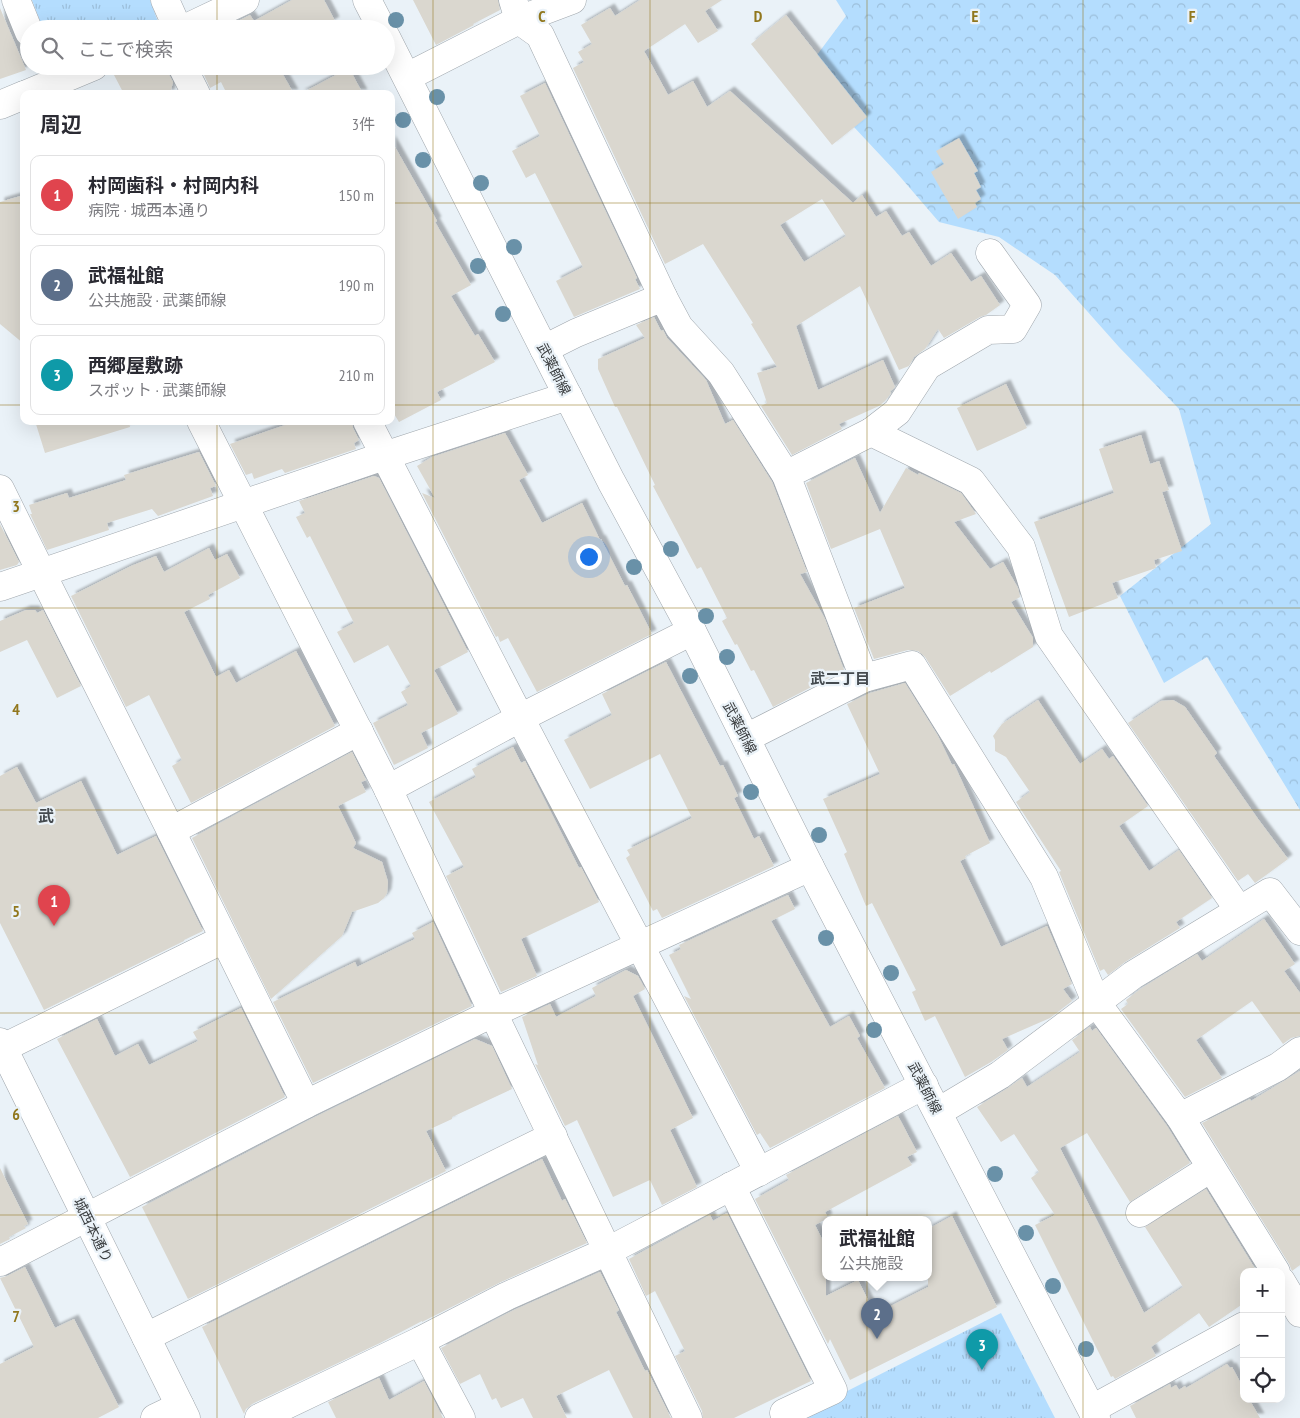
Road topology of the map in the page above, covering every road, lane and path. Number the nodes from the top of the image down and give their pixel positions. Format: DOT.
graph roads {
  1 [pos="16,0"];
  2 [pos="165,0"];
  3 [pos="245,0"];
  4 [pos="367,0"];
  5 [pos="572,0"];
  6 [pos="516,10"];
  7 [pos="24,20"];
  8 [pos="174,20"];
  9 [pos="203,20"];
  10 [pos="377,20"];
  11 [pos="395,54"];
  12 [pos="70,75"];
  13 [pos="186,75"];
  14 [pos="407,76"];
  15 [pos="39,87"];
  16 [pos="194,90"];
  17 [pos="20,96"];
  18 [pos="0,105"];
  19 [pos="990,253"];
  20 [pos="663,297"];
  21 [pos="544,349"];
  22 [pos="568,396"];
  23 [pos="203,425"];
  24 [pos="368,425"];
  25 [pos="871,432"];
  26 [pos="384,456"];
  27 [pos="786,475"];
  28 [pos="0,488"];
  29 [pos="244,504"];
  30 [pos="41,573"];
  31 [pos="0,587"];
  32 [pos="692,631"];
  33 [pos="864,678"];
  34 [pos="520,718"];
  35 [pos="359,731"];
  36 [pos="746,738"];
  37 [pos="388,789"];
  38 [pos="171,830"];
  39 [pos="810,867"];
  40 [pos="1239,910"];
  41 [pos="1300,931"];
  42 [pos="224,939"];
  43 [pos="641,946"];
  44 [pos="1096,1002"];
  45 [pos="493,1013"];
  46 [pos="2,1045"];
  47 [pos="1300,1051"];
  48 [pos="924,1085"];
  49 [pos="306,1104"];
  50 [pos="938,1112"];
  51 [pos="1180,1117"];
  52 [pos="553,1136"];
  53 [pos="1211,1168"];
  54 [pos="759,1172"];
  55 [pos="731,1186"];
  56 [pos="1140,1213"];
  57 [pos="86,1218"];
  58 [pos="608,1251"];
  59 [pos="0,1262"];
  60 [pos="1274,1268"];
  61 [pos="1240,1328"];
  62 [pos="146,1337"];
  63 [pos="420,1341"];
  64 [pos="183,1412"];
  65 [pos="1094,1414"];
  66 [pos="781,1416"];
  67 [pos="156,1418"];
  68 [pos="259,1418"];
  69 [pos="461,1418"];
  70 [pos="688,1418"];
  1 -- 7 [label="street"];
  2 -- 8 [label="street"];
  3 -- 9 [label="street"];
  4 -- 10 [label="street"];
  5 -- 6 [label="street"];
  6 -- 14 [label="street"];
  6 -- 20 [label="street"];
  11 -- 14 [label="street, 武薬師線"];
  12 -- 15 [label="street"];
  13 -- 16 [label="street"];
  14 -- 21 [label="street, 武薬師線"];
  17 -- 18 [label="street"];
  19 -- 25 [label="street"];
  20 -- 21 [label="street"];
  20 -- 27 [label="street"];
  21 -- 22 [label="street, 武薬師線"];
  22 -- 26 [label="street"];
  22 -- 32 [label="street, 武薬師線"];
  23 -- 29 [label="street"];
  24 -- 26 [label="street"];
  25 -- 27 [label="street"];
  25 -- 40 [label="street"];
  26 -- 29 [label="street"];
  26 -- 34 [label="street"];
  27 -- 33 [label="street"];
  28 -- 30 [label="street"];
  29 -- 30 [label="street"];
  29 -- 35 [label="street"];
  30 -- 31 [label="street"];
  30 -- 38 [label="street"];
  32 -- 34 [label="street"];
  32 -- 36 [label="street, 武薬師線"];
  33 -- 36 [label="street"];
  33 -- 44 [label="street"];
  34 -- 37 [label="street"];
  34 -- 43 [label="street"];
  35 -- 37 [label="street"];
  35 -- 38 [label="street"];
  36 -- 39 [label="street, 武薬師線"];
  37 -- 45 [label="street"];
  38 -- 42 [label="street"];
  39 -- 43 [label="street"];
  39 -- 48 [label="street, 武薬師線"];
  40 -- 41 [label="street"];
  40 -- 44 [label="street"];
  42 -- 46 [label="street"];
  42 -- 49 [label="street"];
  43 -- 45 [label="street"];
  43 -- 54 [label="street"];
  44 -- 50 [label="street"];
  44 -- 51 [label="street"];
  45 -- 49 [label="street"];
  45 -- 52 [label="street"];
  46 -- 57 [label="street, 城西本通り"];
  47 -- 51 [label="street"];
  48 -- 50 [label="street, 武薬師線"];
  48 -- 54 [label="street"];
  49 -- 57 [label="street"];
  50 -- 65 [label="street, 武薬師線"];
  51 -- 53 [label="street"];
  52 -- 58 [label="street"];
  52 -- 62 [label="street"];
  53 -- 56 [label="street"];
  53 -- 60 [label="street"];
  54 -- 55 [label="street"];
  55 -- 58 [label="street"];
  55 -- 66 [label="street"];
  57 -- 59 [label="street"];
  57 -- 62 [label="street, 城西本通り"];
  58 -- 63 [label="street"];
  58 -- 70 [label="street"];
  61 -- 65 [label="street"];
  62 -- 64 [label="street, 城西本通り"];
  63 -- 68 [label="street"];
  63 -- 69 [label="street"];
  64 -- 67 [label="street"];
}
